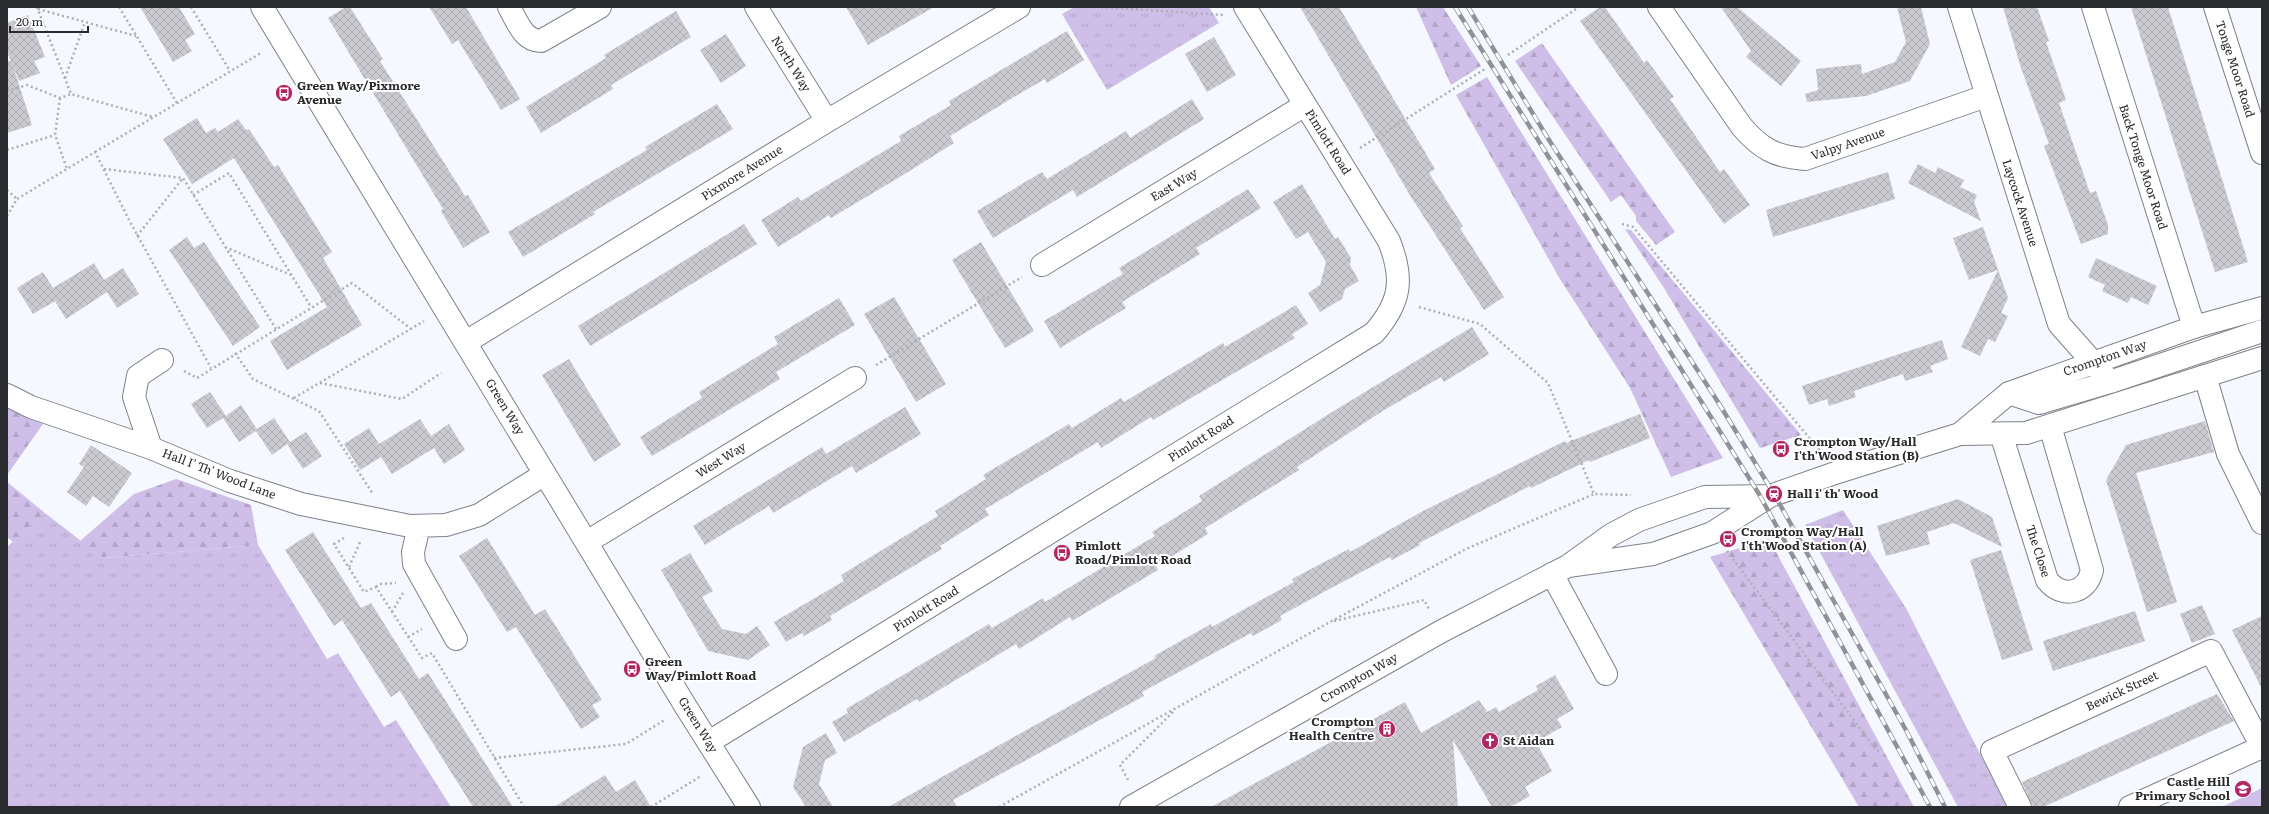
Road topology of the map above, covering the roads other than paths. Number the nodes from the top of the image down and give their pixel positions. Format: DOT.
graph roads {
  1 [pos="262,7"];
  2 [pos="509,7"];
  3 [pos="600,7"];
  4 [pos="756,7"];
  5 [pos="1019,7"];
  6 [pos="1659,7"];
  7 [pos="1959,7"];
  8 [pos="2093,7"];
  9 [pos="2215,7"];
  10 [pos="1248,12"];
  11 [pos="1986,96"];
  12 [pos="1305,105"];
  13 [pos="827,121"];
  14 [pos="2257,125"];
  15 [pos="2262,153"];
  16 [pos="1042,265"];
  17 [pos="2262,308"];
  18 [pos="2194,327"];
  19 [pos="2262,331"];
  20 [pos="466,342"];
  21 [pos="2262,358"];
  22 [pos="162,360"];
  23 [pos="2093,362"];
  24 [pos="2205,376"];
  25 [pos="855,378"];
  26 [pos="2110,382"];
  27 [pos="2009,393"];
  28 [pos="7,395"];
  29 [pos="2050,426"];
  30 [pos="1960,434"];
  31 [pos="2001,434"];
  32 [pos="151,448"];
  33 [pos="545,474"];
  34 [pos="1770,496"];
  35 [pos="2262,523"];
  36 [pos="419,526"];
  37 [pos="587,542"];
  38 [pos="1560,570"];
  39 [pos="456,639"];
  40 [pos="1606,674"];
  41 [pos="709,742"];
  42 [pos="2262,747"];
  43 [pos="1138,805"];
  44 [pos="749,807"];
  45 [pos="2020,807"];
  46 [pos="2130,807"];
  1 -- 20 [label="main road, Green Way"];
  2 -- 3 [label="main road"];
  4 -- 13 [label="main road, North Way"];
  5 -- 13 [label="main road, Pixmore Avenue"];
  6 -- 11 [label="main road, Valpy Avenue"];
  7 -- 11 [label="main road, Laycock Avenue"];
  8 -- 18 [label="main road, Back Tonge Moor Road"];
  9 -- 14 [label="main road, Tonge Moor Road"];
  10 -- 12 [label="main road, Pimlott Road"];
  11 -- 23 [label="main road, Laycock Avenue"];
  12 -- 16 [label="main road, East Way"];
  12 -- 41 [label="main road, Pimlott Road"];
  13 -- 20 [label="main road, Pixmore Avenue"];
  14 -- 15 [label="main road, Tonge Moor Road"];
  17 -- 18 [label="main road, Crompton Way"];
  18 -- 23 [label="main road, Crompton Way"];
  19 -- 26 [label="main road"];
  20 -- 33 [label="main road, Green Way"];
  21 -- 24 [label="main road, Crompton Way"];
  22 -- 32 [label="main road"];
  23 -- 26 [label="main road, Laycock Avenue"];
  23 -- 27 [label="main road, Crompton Way"];
  24 -- 29 [label="main road, Crompton Way"];
  24 -- 35 [label="main road"];
  25 -- 37 [label="main road, West Way"];
  26 -- 27 [label="main road"];
  27 -- 30 [label="main road, Crompton Way"];
  28 -- 32 [label="main road, Hall I' Th' Wood Lane"];
  29 -- 31 [label="main road, Crompton Way"];
  29 -- 31 [label="main road, The Close"];
  30 -- 31 [label="main road, Crompton Way"];
  30 -- 34 [label="main road, Crompton Way"];
  32 -- 36 [label="main road, Hall I' Th' Wood Lane"];
  33 -- 36 [label="main road, Hall I' Th' Wood Lane"];
  33 -- 37 [label="main road, Green Way"];
  34 -- 38 [label="main road, Crompton Way"];
  34 -- 38 [label="main road, Crompton Way"];
  36 -- 39 [label="main road"];
  37 -- 41 [label="main road, Green Way"];
  38 -- 40 [label="main road"];
  38 -- 43 [label="main road, Crompton Way"];
  41 -- 44 [label="main road, Green Way"];
  42 -- 45 [label="main road, Bewick Street"];
  42 -- 46 [label="main road"];
}
